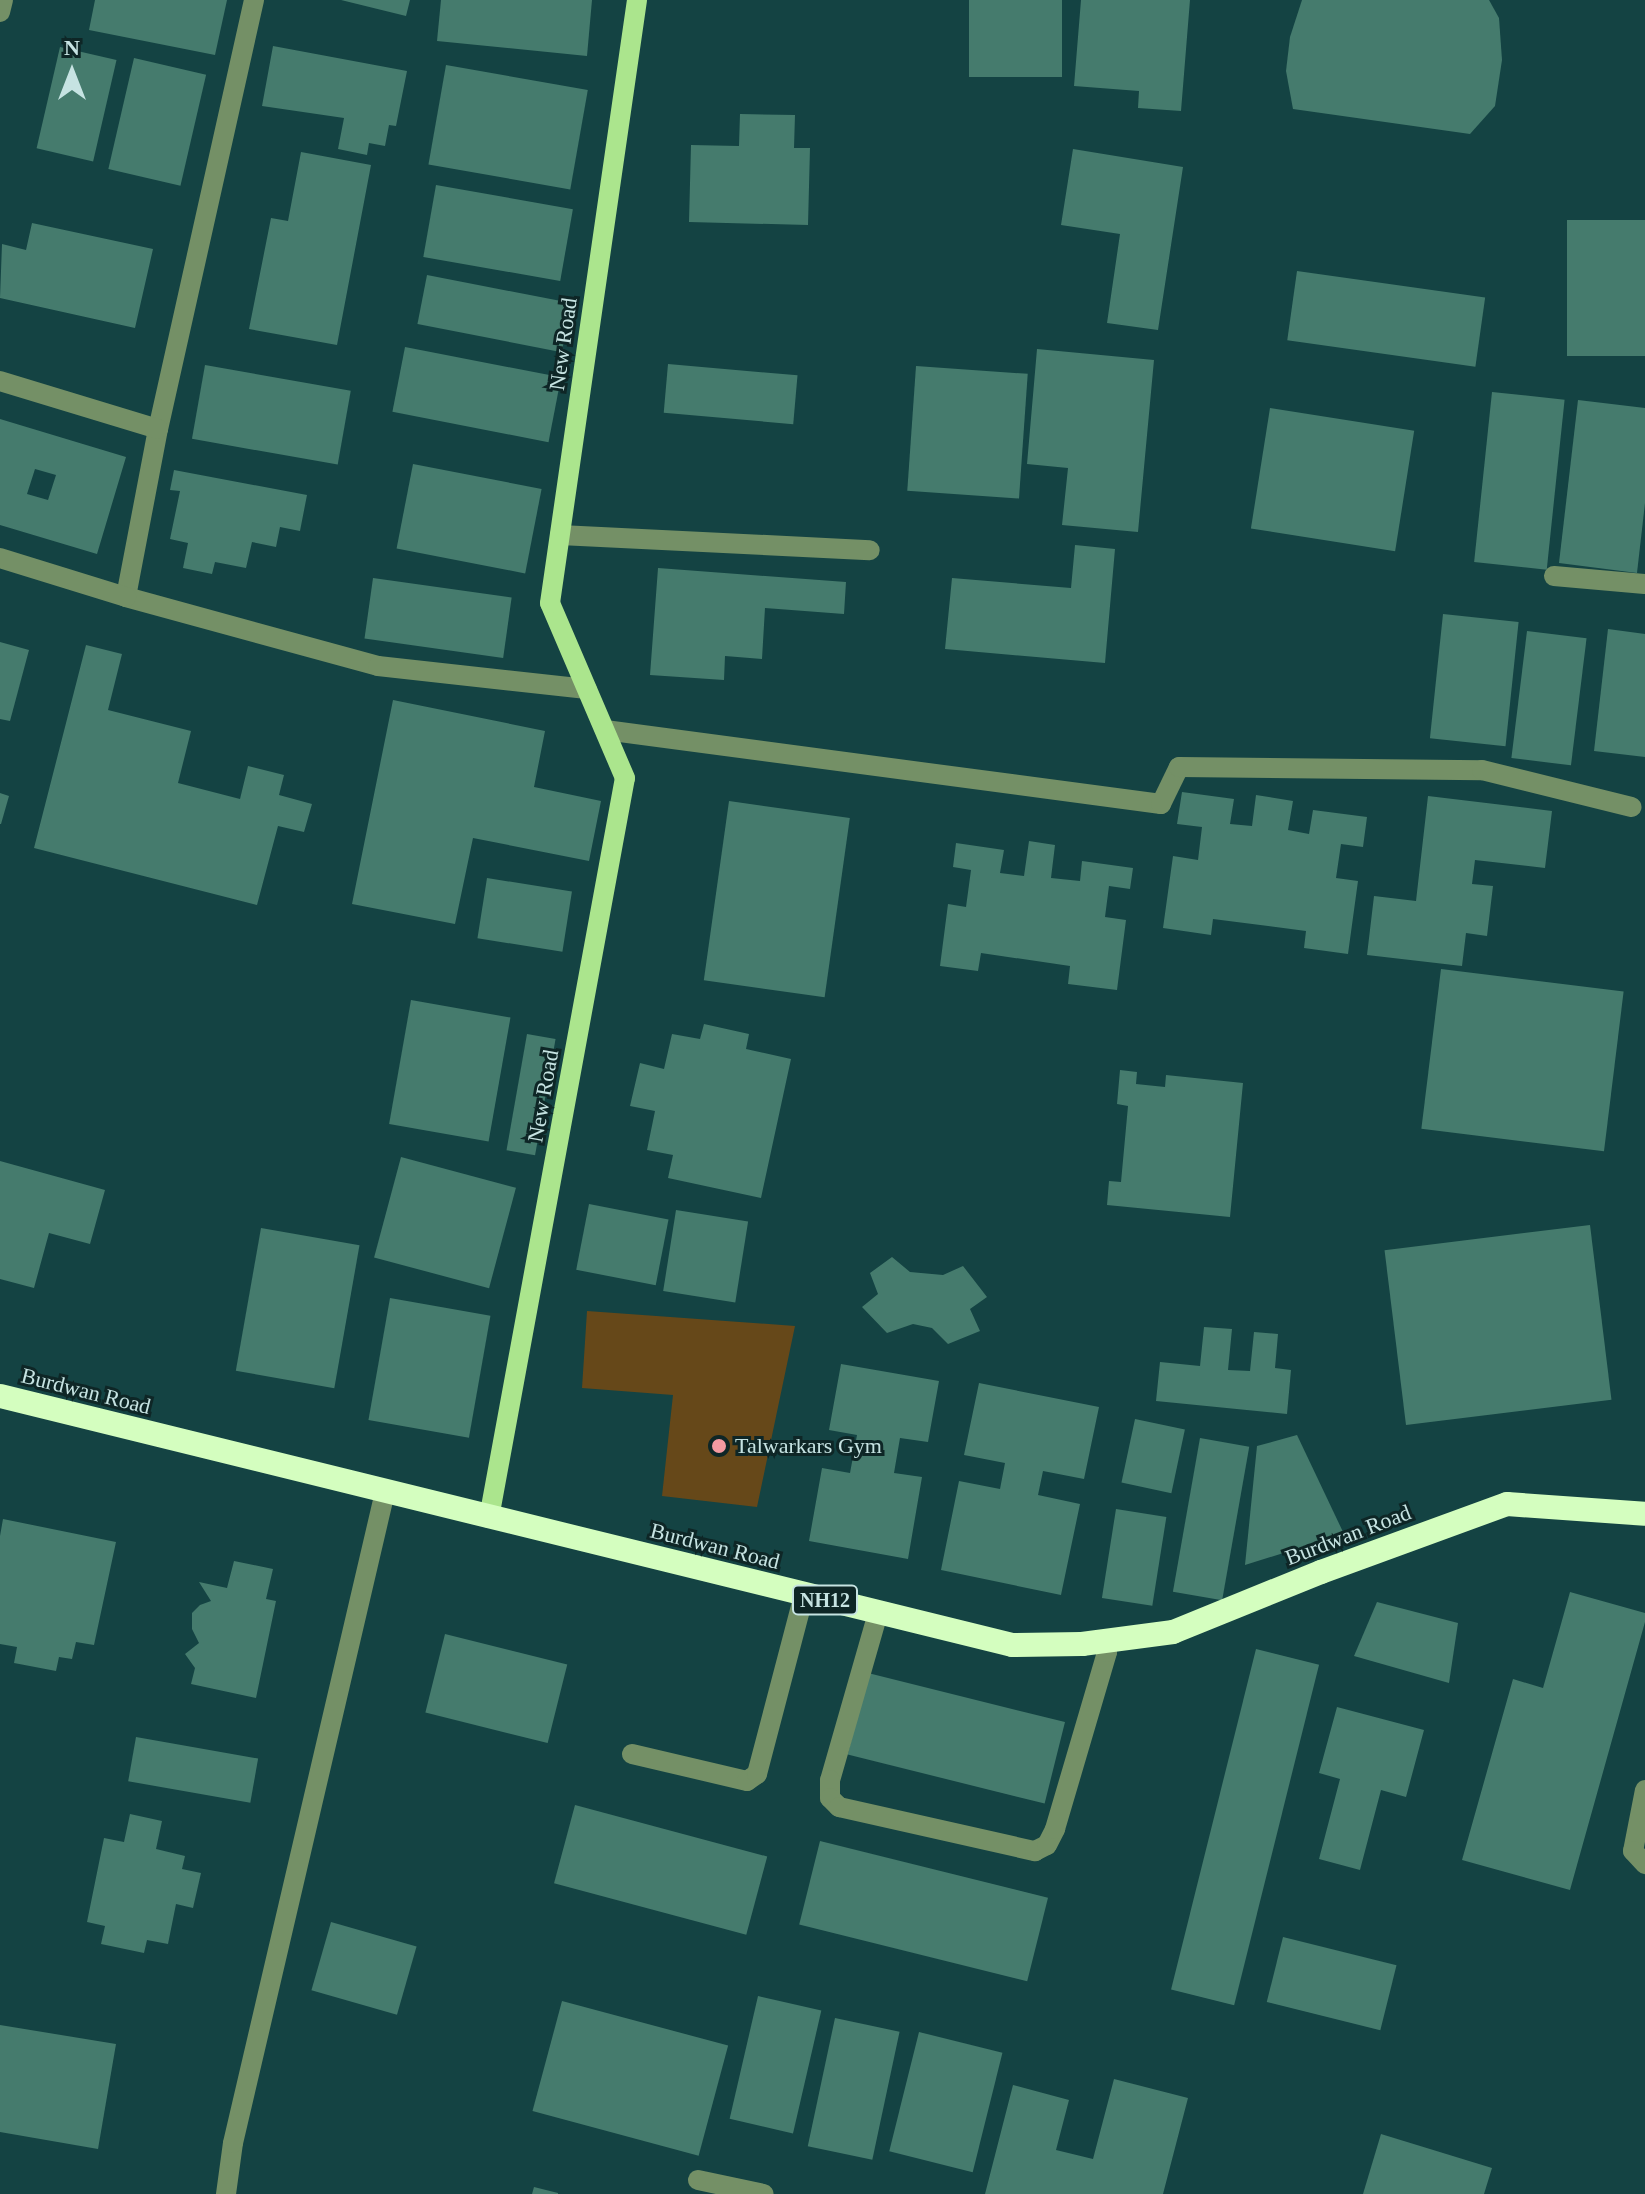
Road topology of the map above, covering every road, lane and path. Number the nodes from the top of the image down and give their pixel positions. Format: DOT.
graph roads {
  1 [pos="3,0"];
  2 [pos="254,0"];
  3 [pos="637,0"];
  4 [pos="0,12"];
  5 [pos="0,381"];
  6 [pos="158,429"];
  7 [pos="560,535"];
  8 [pos="870,550"];
  9 [pos="0,558"];
  10 [pos="1554,576"];
  11 [pos="1645,584"];
  12 [pos="126,597"];
  13 [pos="587,689"];
  14 [pos="605,730"];
  15 [pos="1632,807"];
  16 [pos="0,1396"];
  17 [pos="385,1492"];
  18 [pos="1645,1514"];
  19 [pos="489,1518"];
  20 [pos="804,1595"];
  21 [pos="878,1613"];
  22 [pos="1101,1642"];
  23 [pos="632,1754"];
  24 [pos="1645,1790"];
  25 [pos="1645,1864"];
  26 [pos="698,2180"];
  27 [pos="226,2194"];
  28 [pos="764,2194"];
  1 -- 4 [label="street"];
  2 -- 6 [label="street"];
  3 -- 7 [label="main road, New Road"];
  5 -- 6 [label="street"];
  6 -- 12 [label="street"];
  7 -- 8 [label="street"];
  7 -- 13 [label="main road, New Road"];
  9 -- 12 [label="street"];
  10 -- 11 [label="street"];
  12 -- 13 [label="street"];
  13 -- 14 [label="main road, New Road"];
  14 -- 15 [label="street"];
  14 -- 19 [label="main road, New Road"];
  16 -- 17 [label="highway, Burdwan Road / NH12"];
  17 -- 19 [label="highway, Burdwan Road / NH12"];
  17 -- 27 [label="street"];
  18 -- 22 [label="highway, Burdwan Road / NH12"];
  19 -- 20 [label="highway, Burdwan Road / NH12"];
  20 -- 21 [label="highway, Burdwan Road / NH12"];
  20 -- 23 [label="street"];
  21 -- 22 [label="highway, Burdwan Road / NH12"];
  21 -- 22 [label="street"];
  24 -- 25 [label="street"];
  26 -- 28 [label="street"];
}
